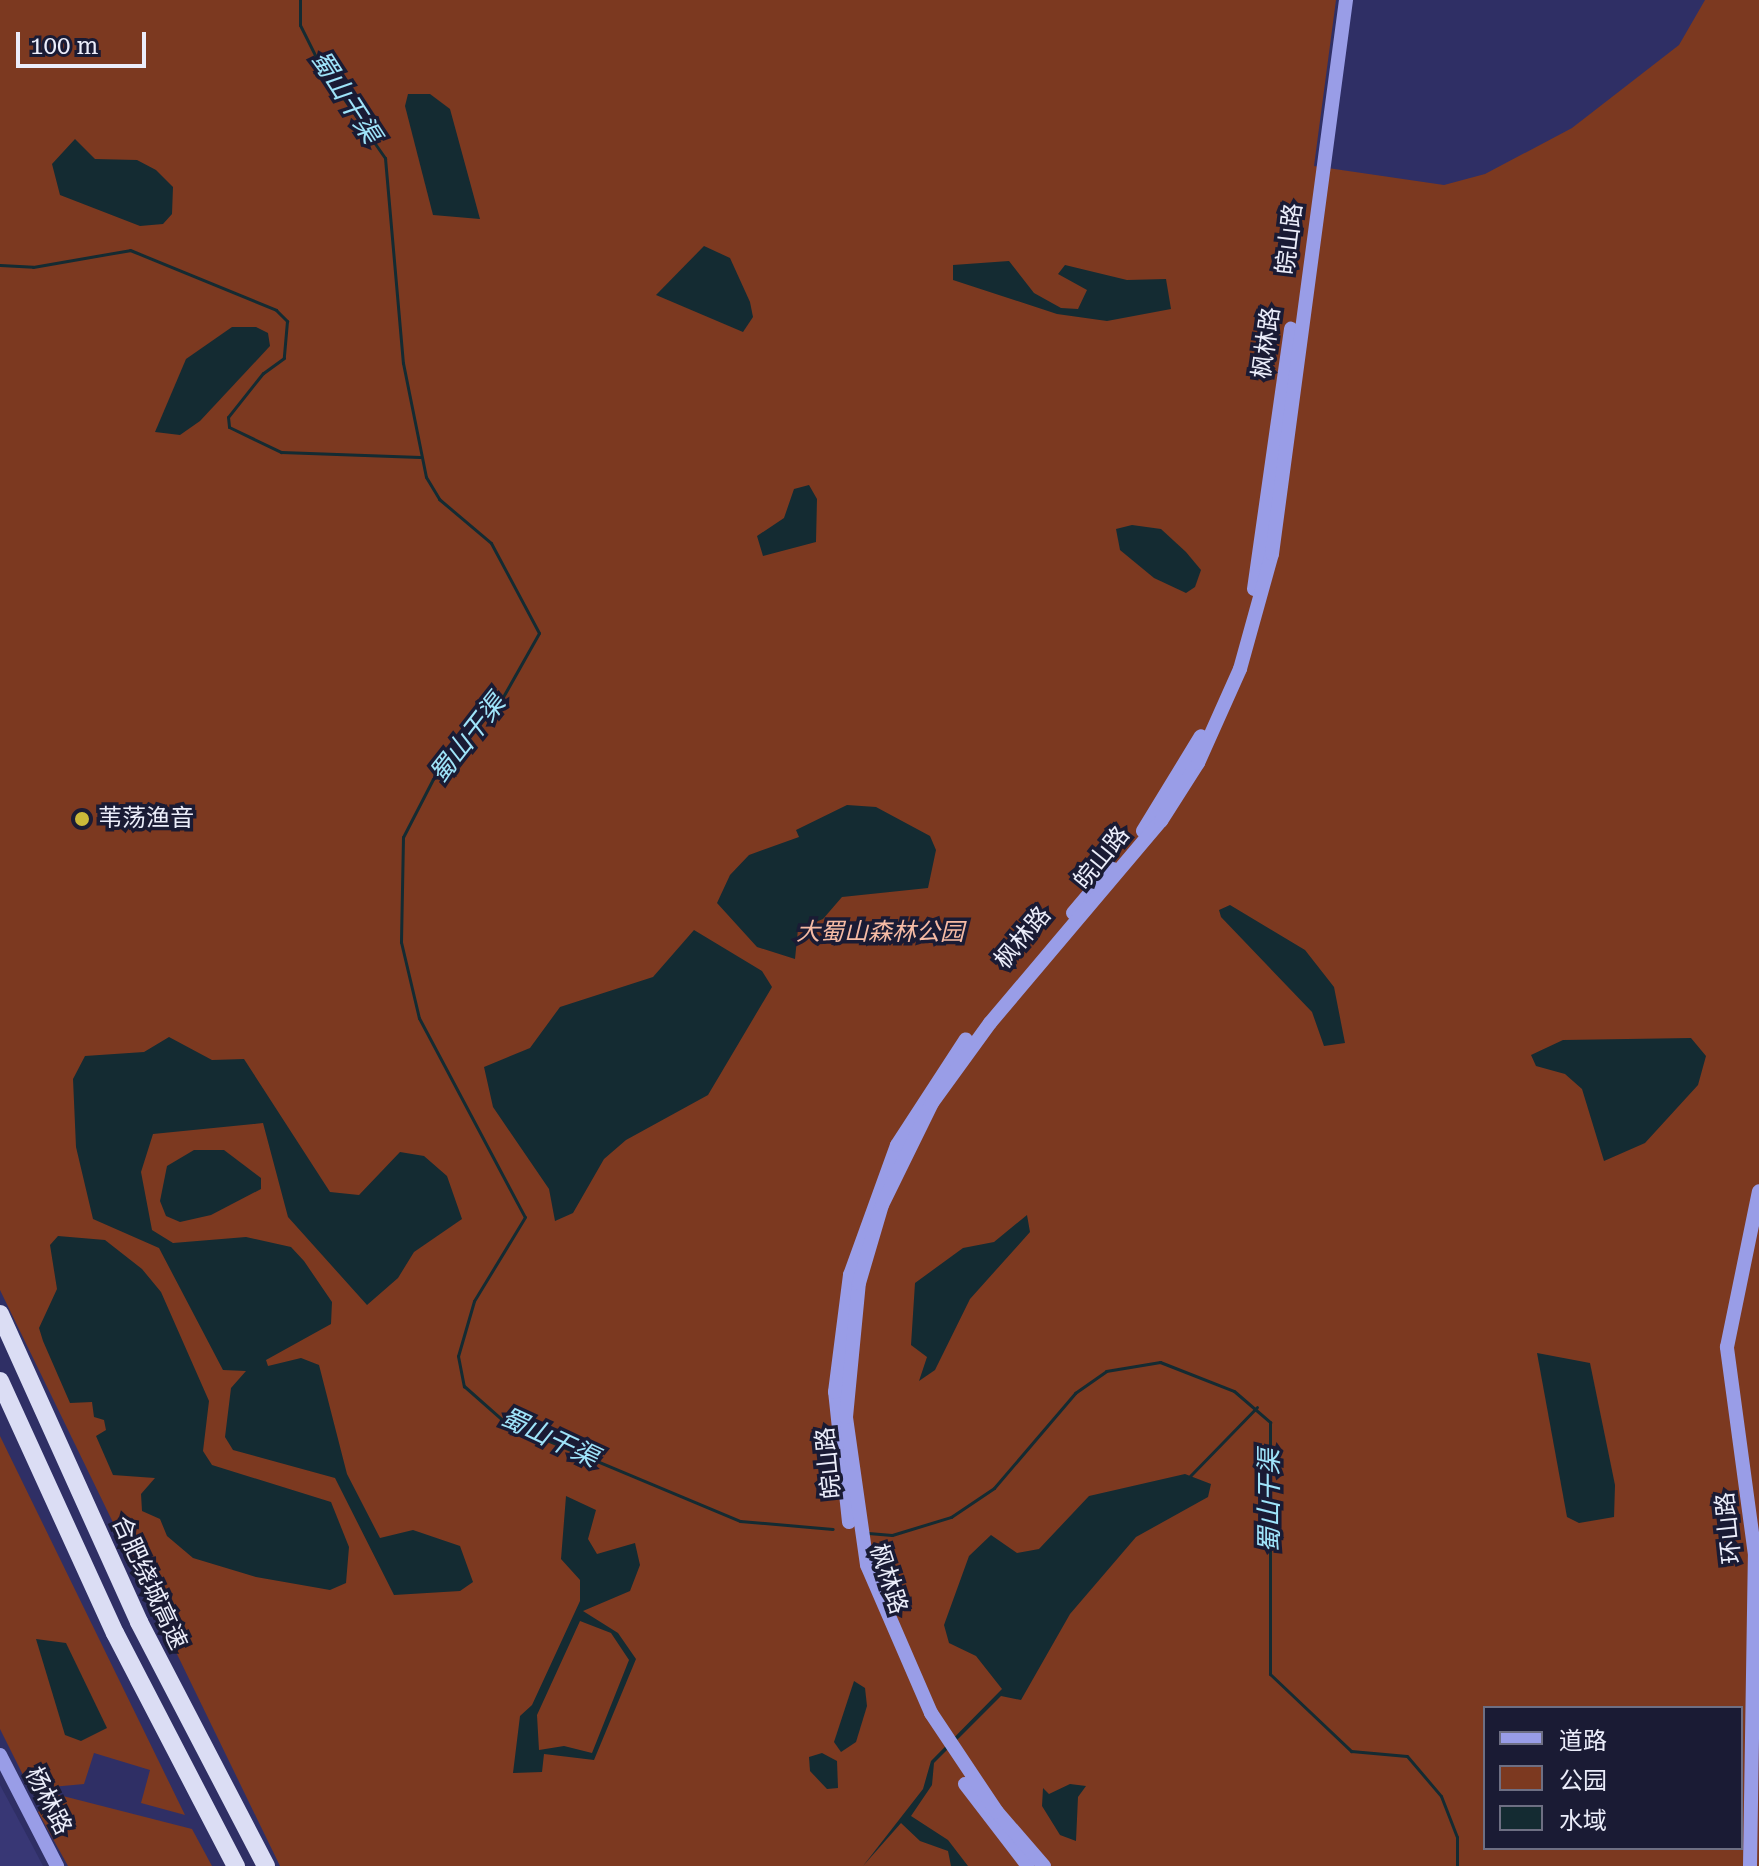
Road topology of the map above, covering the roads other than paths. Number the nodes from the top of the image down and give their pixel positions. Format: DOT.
graph roads {
  1 [pos="1336,0"];
  2 [pos="1346,0"];
  3 [pos="1759,1191"];
  4 [pos="0,1314"];
  5 [pos="0,1381"];
  6 [pos="940,1736"];
  7 [pos="0,1755"];
  8 [pos="957,1765"];
  9 [pos="57,1866"];
  10 [pos="236,1866"];
  11 [pos="266,1866"];
  12 [pos="1028,1866"];
  13 [pos="1044,1866"];
  14 [pos="1750,1866"];
  1 -- 6 [label="main road, 枫林路"];
  2 -- 6 [label="main road, 皖山路"];
  3 -- 14 [label="main road, 环山路"];
  4 -- 11 [label="highway, 合肥绕城高速"];
  5 -- 10 [label="highway"];
  6 -- 8 [label="main road, 枫林路"];
  7 -- 9 [label="main road, 杨林路"];
  8 -- 12 [label="main road, 枫林路"];
  8 -- 13 [label="main road, 枫林路"];
}
